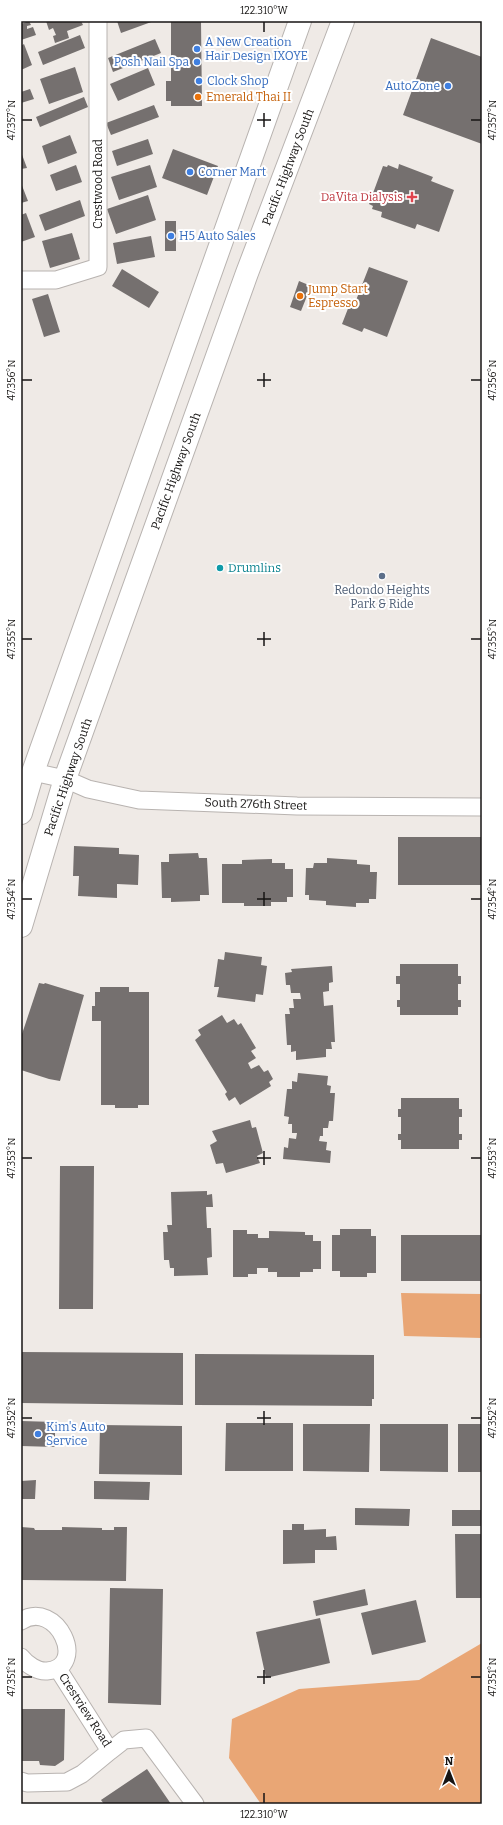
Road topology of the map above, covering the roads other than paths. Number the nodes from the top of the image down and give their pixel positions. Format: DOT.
graph roads {
  1 [pos="98,21"];
  2 [pos="300,21"];
  3 [pos="343,21"];
  4 [pos="21,280"];
  5 [pos="33,772"];
  6 [pos="65,779"];
  7 [pos="482,807"];
  8 [pos="21,813"];
  9 [pos="21,926"];
  10 [pos="21,1621"];
  11 [pos="21,1657"];
  12 [pos="58,1669"];
  13 [pos="110,1751"];
  14 [pos="21,1781"];
  15 [pos="195,1804"];
  1 -- 4 [label="street, Crestwood Road"];
  2 -- 5 [label="main road"];
  3 -- 6 [label="main road, Pacific Highway South"];
  5 -- 6 [label="street, South 276th Street"];
  5 -- 8 [label="main road"];
  6 -- 7 [label="street, South 276th Street"];
  6 -- 9 [label="main road, Pacific Highway South"];
  10 -- 12 [label="street, Crestview Road"];
  11 -- 12 [label="street, Crestview Road"];
  12 -- 13 [label="street, Crestview Road"];
  13 -- 14 [label="street"];
  13 -- 15 [label="street, Crestview Road"];
}
